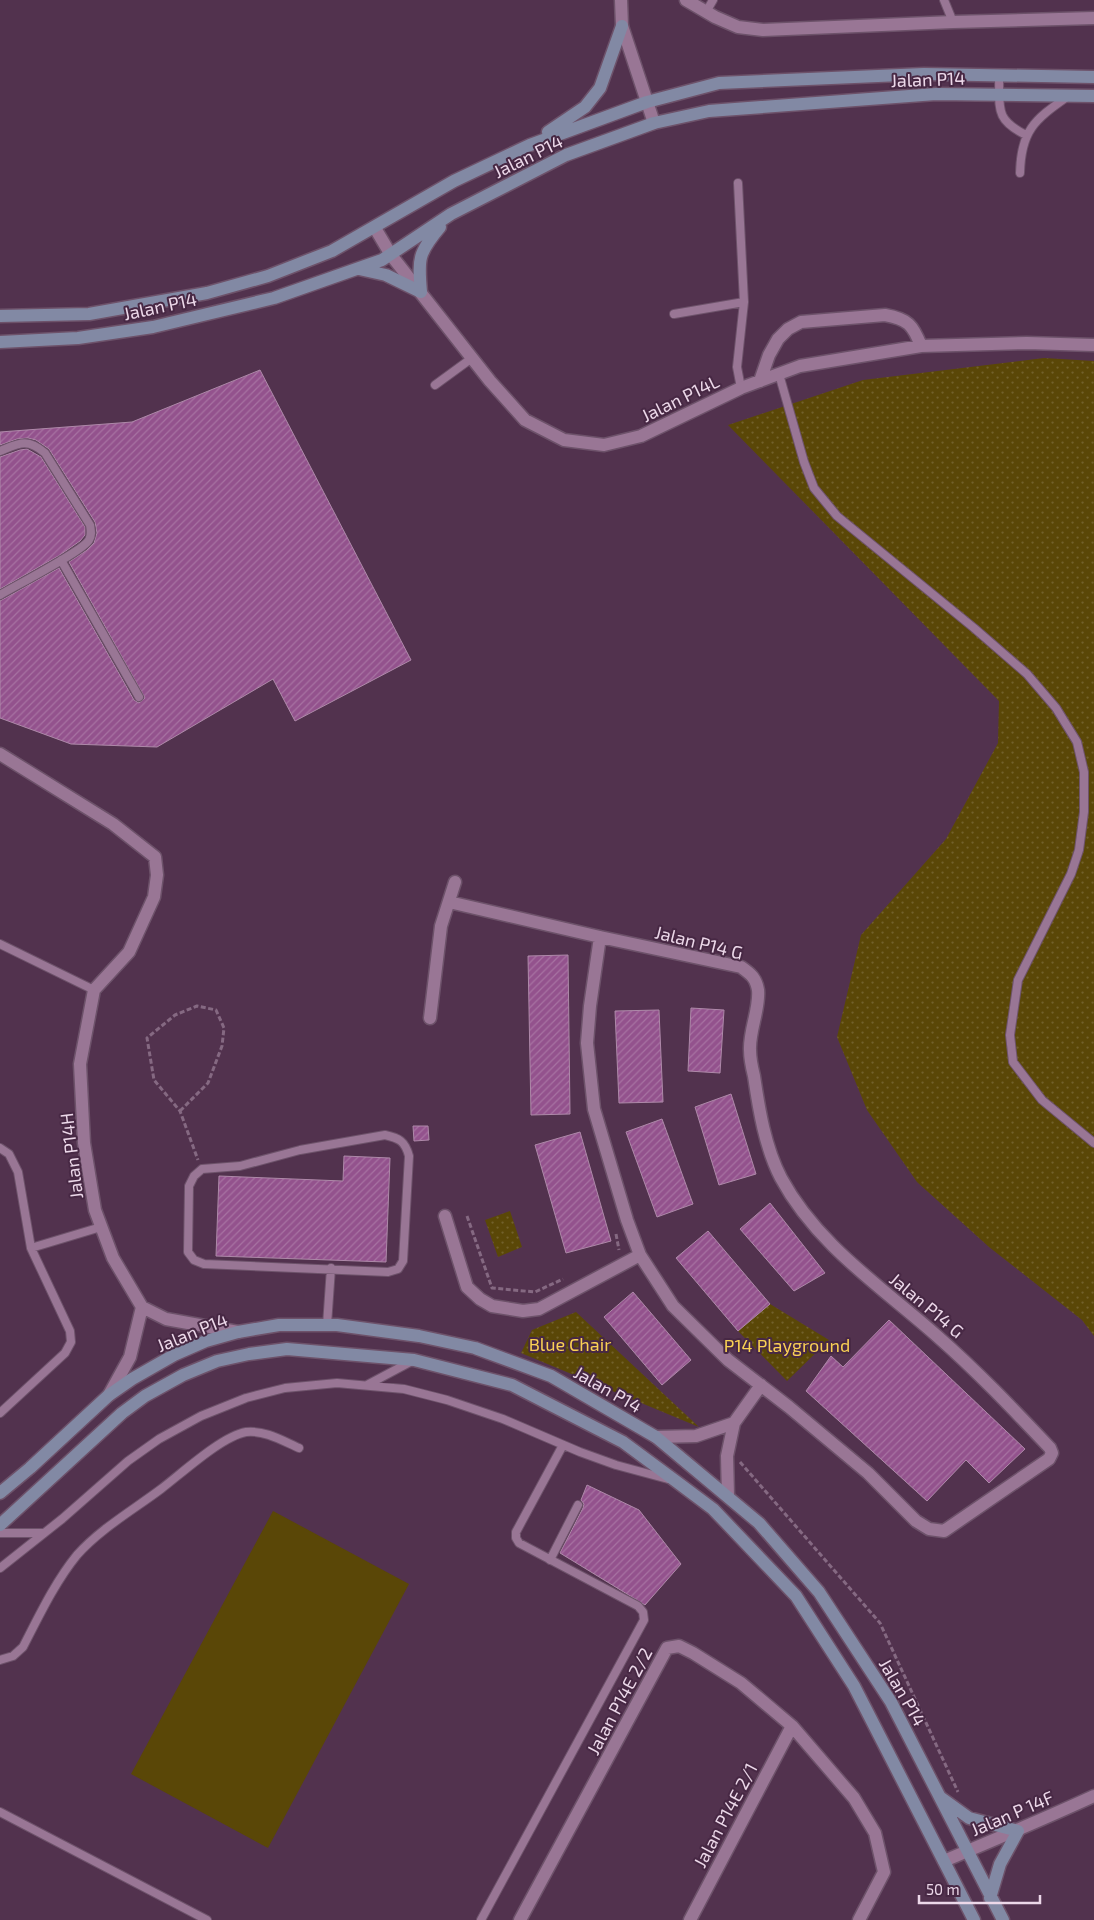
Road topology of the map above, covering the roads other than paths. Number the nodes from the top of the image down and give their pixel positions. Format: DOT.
graph roads {
  1 [pos="621,0"];
  2 [pos="686,0"];
  3 [pos="713,0"];
  4 [pos="944,0"];
  5 [pos="706,12"];
  6 [pos="1094,18"];
  7 [pos="953,22"];
  8 [pos="622,26"];
  9 [pos="999,76"];
  10 [pos="1094,77"];
  11 [pos="1000,95"];
  12 [pos="1069,96"];
  13 [pos="1094,96"];
  14 [pos="647,102"];
  15 [pos="654,123"];
  16 [pos="1026,135"];
  17 [pos="530,145"];
  18 [pos="1020,173"];
  19 [pos="738,183"];
  20 [pos="451,214"];
  21 [pos="374,228"];
  22 [pos="391,255"];
  23 [pos="359,269"];
  24 [pos="421,292"];
  25 [pos="744,302"];
  26 [pos="674,314"];
  27 [pos="0,316"];
  28 [pos="0,342"];
  29 [pos="1094,345"];
  30 [pos="921,346"];
  31 [pos="472,358"];
  32 [pos="779,374"];
  33 [pos="760,381"];
  34 [pos="434,385"];
  35 [pos="741,388"];
  36 [pos="0,451"];
  37 [pos="60,560"];
  38 [pos="2,591"];
  39 [pos="139,697"];
  40 [pos="0,754"];
  41 [pos="455,882"];
  42 [pos="449,902"];
  43 [pos="600,937"];
  44 [pos="0,944"];
  45 [pos="94,990"];
  46 [pos="430,1018"];
  47 [pos="1094,1143"];
  48 [pos="0,1148"];
  49 [pos="445,1216"];
  50 [pos="102,1227"];
  51 [pos="30,1248"];
  52 [pos="640,1255"];
  53 [pos="331,1268"];
  54 [pos="142,1307"];
  55 [pos="328,1325"];
  56 [pos="238,1332"];
  57 [pos="414,1360"];
  58 [pos="761,1385"];
  59 [pos="366,1386"];
  60 [pos="109,1394"];
  61 [pos="0,1413"];
  62 [pos="734,1422"];
  63 [pos="656,1436"];
  64 [pos="563,1445"];
  65 [pos="299,1448"];
  66 [pos="677,1482"];
  67 [pos="0,1493"];
  68 [pos="728,1496"];
  69 [pos="578,1505"];
  70 [pos="0,1525"];
  71 [pos="0,1532"];
  72 [pos="44,1533"];
  73 [pos="550,1560"];
  74 [pos="0,1568"];
  75 [pos="0,1660"];
  76 [pos="792,1726"];
  77 [pos="938,1795"];
  78 [pos="1094,1796"];
  79 [pos="0,1812"];
  80 [pos="1018,1831"];
  81 [pos="967,1851"];
  82 [pos="944,1861"];
  83 [pos="990,1898"];
  84 [pos="208,1920"];
  85 [pos="481,1920"];
  86 [pos="520,1920"];
  87 [pos="690,1920"];
  88 [pos="859,1920"];
  89 [pos="974,1920"];
  90 [pos="1003,1920"];
  1 -- 8 [label="street"];
  2 -- 5 [label="street"];
  3 -- 5 [label="lane"];
  4 -- 7 [label="lane"];
  5 -- 7 [label="street"];
  6 -- 7 [label="street"];
  8 -- 14 [label="street"];
  8 -- 17 [label="main road"];
  9 -- 10 [label="main road, Jalan P14"];
  9 -- 11 [label="lane"];
  9 -- 14 [label="main road, Jalan P14"];
  11 -- 12 [label="main road, Jalan P14"];
  11 -- 15 [label="main road, Jalan P14"];
  11 -- 16 [label="lane"];
  12 -- 13 [label="main road, Jalan P14"];
  12 -- 16 [label="lane"];
  14 -- 15 [label="street"];
  14 -- 17 [label="main road, Jalan P14"];
  15 -- 20 [label="main road, Jalan P14"];
  16 -- 18 [label="lane"];
  17 -- 21 [label="main road, Jalan P14"];
  19 -- 25 [label="lane"];
  20 -- 22 [label="main road, Jalan P14"];
  20 -- 24 [label="main road"];
  21 -- 22 [label="street, Jalan P14L"];
  21 -- 27 [label="main road, Jalan P14"];
  22 -- 23 [label="main road, Jalan P14"];
  22 -- 24 [label="street, Jalan P14L"];
  23 -- 24 [label="main road"];
  23 -- 28 [label="main road, Jalan P14"];
  24 -- 31 [label="street, Jalan P14L"];
  25 -- 26 [label="lane"];
  25 -- 35 [label="lane"];
  29 -- 30 [label="street, Jalan P14L"];
  30 -- 32 [label="street, Jalan P14L"];
  30 -- 33 [label="street"];
  31 -- 34 [label="lane"];
  31 -- 35 [label="street, Jalan P14L"];
  32 -- 33 [label="street, Jalan P14L"];
  32 -- 47 [label="lane"];
  33 -- 35 [label="street, Jalan P14L"];
  36 -- 37 [label="lane"];
  37 -- 38 [label="lane"];
  37 -- 39 [label="lane"];
  40 -- 45 [label="street"];
  41 -- 42 [label="street"];
  42 -- 43 [label="street, Jalan P14 G"];
  42 -- 46 [label="street"];
  43 -- 52 [label="street, Jalan P14 G"];
  43 -- 58 [label="street, Jalan P14 G"];
  44 -- 45 [label="lane"];
  45 -- 50 [label="street, Jalan P14H"];
  48 -- 51 [label="lane"];
  49 -- 52 [label="street"];
  50 -- 51 [label="lane"];
  50 -- 54 [label="street, Jalan P14H"];
  51 -- 61 [label="lane"];
  52 -- 58 [label="street, Jalan P14 G"];
  53 -- 53 [label="lane"];
  53 -- 55 [label="lane"];
  54 -- 56 [label="street"];
  54 -- 60 [label="street"];
  55 -- 56 [label="main road, Jalan P14"];
  55 -- 63 [label="main road, Jalan P14"];
  56 -- 60 [label="main road, Jalan P14"];
  57 -- 59 [label="lane"];
  57 -- 66 [label="main road, Jalan P14"];
  57 -- 70 [label="main road, Jalan P14"];
  58 -- 62 [label="street"];
  59 -- 64 [label="lane"];
  59 -- 72 [label="lane"];
  60 -- 67 [label="main road, Jalan P14"];
  62 -- 63 [label="street"];
  62 -- 68 [label="street"];
  63 -- 68 [label="main road, Jalan P14"];
  64 -- 66 [label="lane"];
  64 -- 73 [label="lane"];
  65 -- 75 [label="lane"];
  66 -- 82 [label="main road, Jalan P14"];
  68 -- 77 [label="main road, Jalan P14"];
  69 -- 73 [label="lane"];
  71 -- 72 [label="lane"];
  72 -- 74 [label="lane"];
  73 -- 85 [label="lane"];
  76 -- 86 [label="street, Jalan P14E 2/2"];
  76 -- 87 [label="street, Jalan P14E 2/1"];
  76 -- 88 [label="street, Jalan P14E 2/2"];
  77 -- 80 [label="main road"];
  77 -- 81 [label="main road, Jalan P14"];
  78 -- 80 [label="street, Jalan P 14F"];
  79 -- 84 [label="lane"];
  80 -- 81 [label="street, Jalan P 14F"];
  80 -- 83 [label="main road"];
  81 -- 82 [label="street, Jalan P 14F"];
  81 -- 83 [label="main road, Jalan P14"];
  82 -- 89 [label="main road, Jalan P14"];
  83 -- 90 [label="main road, Jalan P14"];
}
